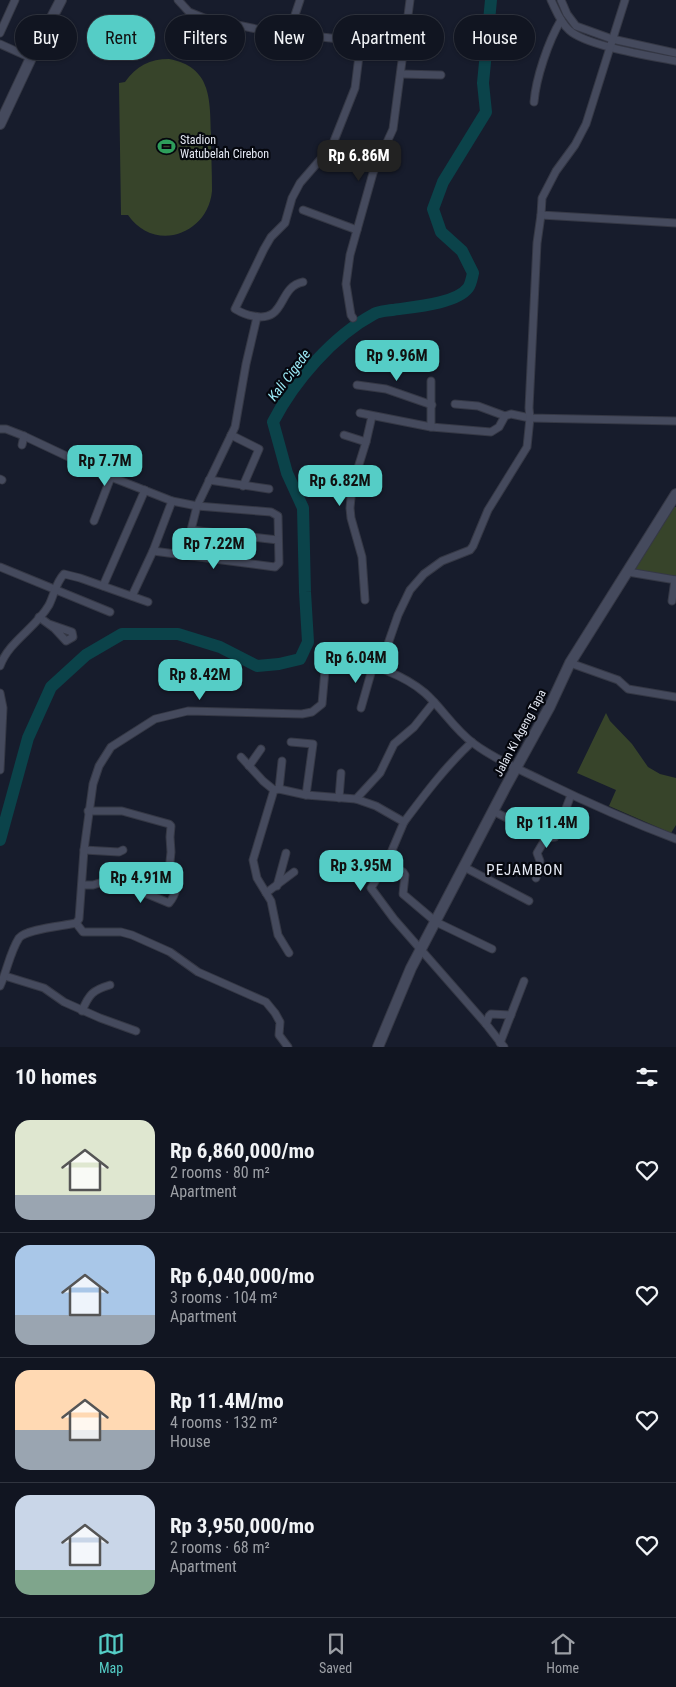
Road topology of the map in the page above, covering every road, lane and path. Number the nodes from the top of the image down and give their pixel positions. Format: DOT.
graph roads {
  1 [pos="15,0"];
  2 [pos="62,0"];
  3 [pos="178,0"];
  4 [pos="300,0"];
  5 [pos="410,0"];
  6 [pos="551,0"];
  7 [pos="561,0"];
  8 [pos="625,0"];
  9 [pos="54,15"];
  10 [pos="295,15"];
  11 [pos="408,15"];
  12 [pos="561,20"];
  13 [pos="255,29"];
  14 [pos="0,33"];
  15 [pos="611,43"];
  16 [pos="0,44"];
  17 [pos="15,51"];
  18 [pos="676,53"];
  19 [pos="30,60"];
  20 [pos="358,60"];
  21 [pos="402,60"];
  22 [pos="676,62"];
  23 [pos="401,74"];
  24 [pos="441,75"];
  25 [pos="534,102"];
  26 [pos="0,124"];
  27 [pos="303,210"];
  28 [pos="541,216"];
  29 [pos="676,222"];
  30 [pos="357,230"];
  31 [pos="303,282"];
  32 [pos="257,317"];
  33 [pos="353,318"];
  34 [pos="432,381"];
  35 [pos="357,385"];
  36 [pos="455,404"];
  37 [pos="432,405"];
  38 [pos="360,414"];
  39 [pos="372,416"];
  40 [pos="505,416"];
  41 [pos="530,418"];
  42 [pos="676,421"];
  43 [pos="431,427"];
  44 [pos="0,429"];
  45 [pos="231,435"];
  46 [pos="344,435"];
  47 [pos="24,436"];
  48 [pos="366,442"];
  49 [pos="22,445"];
  50 [pos="111,478"];
  51 [pos="209,480"];
  52 [pos="243,486"];
  53 [pos="270,489"];
  54 [pos="145,490"];
  55 [pos="676,494"];
  56 [pos="172,501"];
  57 [pos="197,506"];
  58 [pos="94,521"];
  59 [pos="191,530"];
  60 [pos="278,540"];
  61 [pos="153,551"];
  62 [pos="180,555"];
  63 [pos="0,567"];
  64 [pos="628,572"];
  65 [pos="675,580"];
  66 [pos="103,586"];
  67 [pos="55,590"];
  68 [pos="132,596"];
  69 [pos="365,600"];
  70 [pos="672,601"];
  71 [pos="148,602"];
  72 [pos="110,612"];
  73 [pos="40,617"];
  74 [pos="49,624"];
  75 [pos="570,663"];
  76 [pos="0,666"];
  77 [pos="377,666"];
  78 [pos="0,693"];
  79 [pos="676,697"];
  80 [pos="434,702"];
  81 [pos="360,708"];
  82 [pos="291,742"];
  83 [pos="472,742"];
  84 [pos="261,749"];
  85 [pos="241,757"];
  86 [pos="1,758"];
  87 [pos="282,760"];
  88 [pos="249,766"];
  89 [pos="516,769"];
  90 [pos="0,770"];
  91 [pos="342,773"];
  92 [pos="276,790"];
  93 [pos="306,795"];
  94 [pos="571,795"];
  95 [pos="339,798"];
  96 [pos="356,799"];
  97 [pos="493,811"];
  98 [pos="88,812"];
  99 [pos="404,822"];
  100 [pos="546,838"];
  101 [pos="676,839"];
  102 [pos="84,850"];
  103 [pos="123,850"];
  104 [pos="286,853"];
  105 [pos="387,862"];
  106 [pos="464,867"];
  107 [pos="294,872"];
  108 [pos="536,878"];
  109 [pos="82,885"];
  110 [pos="277,886"];
  111 [pos="266,893"];
  112 [pos="529,901"];
  113 [pos="436,922"];
  114 [pos="76,923"];
  115 [pos="492,949"];
  116 [pos="421,950"];
  117 [pos="289,953"];
  118 [pos="5,976"];
  119 [pos="524,981"];
  120 [pos="110,985"];
  121 [pos="0,986"];
  122 [pos="82,1011"];
  123 [pos="512,1015"];
  124 [pos="486,1024"];
  125 [pos="136,1031"];
  126 [pos="502,1045"];
  127 [pos="288,1047"];
  128 [pos="378,1047"];
  1 -- 14 [label="street"];
  2 -- 9 [label="street"];
  3 -- 13 [label="street"];
  4 -- 10 [label="street"];
  5 -- 11 [label="street"];
  6 -- 12 [label="street"];
  7 -- 15 [label="street"];
  8 -- 15 [label="street"];
  12 -- 15 [label="street"];
  12 -- 25 [label="street"];
  15 -- 18 [label="street"];
  15 -- 22 [label="street"];
  15 -- 28 [label="street"];
  16 -- 17 [label="street"];
  19 -- 26 [label="street"];
  20 -- 32 [label="street"];
  21 -- 23 [label="street"];
  23 -- 24 [label="street"];
  23 -- 30 [label="street"];
  27 -- 30 [label="street"];
  28 -- 29 [label="street"];
  28 -- 41 [label="street"];
  30 -- 33 [label="street"];
  31 -- 32 [label="street"];
  32 -- 45 [label="street"];
  34 -- 37 [label="street"];
  35 -- 37 [label="street"];
  36 -- 40 [label="street"];
  37 -- 43 [label="street"];
  38 -- 39 [label="street"];
  39 -- 43 [label="street"];
  39 -- 48 [label="street"];
  40 -- 41 [label="street"];
  40 -- 43 [label="street"];
  41 -- 42 [label="street"];
  41 -- 77 [label="street"];
  44 -- 47 [label="street"];
  45 -- 51 [label="street"];
  45 -- 52 [label="street"];
  46 -- 48 [label="street"];
  47 -- 49 [label="street"];
  47 -- 50 [label="street"];
  48 -- 69 [label="street"];
  50 -- 54 [label="street"];
  50 -- 58 [label="street"];
  51 -- 52 [label="street"];
  51 -- 57 [label="street"];
  52 -- 53 [label="street"];
  54 -- 56 [label="street"];
  54 -- 66 [label="street"];
  55 -- 64 [label="street, Jalan Ki Ageng Tapa"];
  56 -- 57 [label="street"];
  56 -- 61 [label="street"];
  57 -- 59 [label="street"];
  57 -- 60 [label="street"];
  59 -- 60 [label="street"];
  59 -- 62 [label="street"];
  60 -- 62 [label="street"];
  61 -- 62 [label="street"];
  61 -- 68 [label="street"];
  63 -- 67 [label="street"];
  64 -- 65 [label="street"];
  64 -- 75 [label="street, Jalan Ki Ageng Tapa"];
  65 -- 70 [label="street"];
  66 -- 67 [label="street"];
  66 -- 68 [label="street"];
  67 -- 72 [label="street"];
  67 -- 73 [label="street"];
  68 -- 71 [label="street"];
  73 -- 74 [label="street"];
  73 -- 76 [label="street"];
  75 -- 79 [label="street"];
  75 -- 89 [label="street, Jalan Ki Ageng Tapa"];
  77 -- 80 [label="street"];
  77 -- 81 [label="street"];
  77 -- 98 [label="street"];
  78 -- 86 [label="street"];
  80 -- 83 [label="street"];
  80 -- 96 [label="street"];
  82 -- 93 [label="street"];
  83 -- 89 [label="street"];
  83 -- 99 [label="street"];
  84 -- 88 [label="street"];
  85 -- 88 [label="street"];
  86 -- 90 [label="street"];
  87 -- 92 [label="street"];
  88 -- 92 [label="street"];
  89 -- 94 [label="street"];
  89 -- 97 [label="street, Jalan Ki Ageng Tapa"];
  91 -- 95 [label="street"];
  92 -- 93 [label="street"];
  92 -- 111 [label="street"];
  93 -- 95 [label="street"];
  94 -- 100 [label="street"];
  94 -- 101 [label="street"];
  95 -- 96 [label="street"];
  96 -- 99 [label="street"];
  97 -- 100 [label="street"];
  97 -- 106 [label="street, Jalan Ki Ageng Tapa"];
  98 -- 102 [label="street"];
  98 -- 109 [label="street"];
  99 -- 105 [label="street"];
  100 -- 108 [label="street"];
  102 -- 103 [label="street"];
  102 -- 109 [label="street"];
  104 -- 110 [label="street"];
  105 -- 113 [label="street"];
  105 -- 116 [label="street"];
  106 -- 112 [label="street"];
  106 -- 113 [label="street, Jalan Ki Ageng Tapa"];
  107 -- 110 [label="street"];
  109 -- 114 [label="street"];
  110 -- 111 [label="street"];
  111 -- 117 [label="street"];
  113 -- 115 [label="street"];
  113 -- 116 [label="street, Jalan Ki Ageng Tapa"];
  114 -- 118 [label="street"];
  114 -- 127 [label="street"];
  116 -- 124 [label="street"];
  116 -- 128 [label="street, Jalan Ki Ageng Tapa"];
  118 -- 121 [label="street"];
  118 -- 122 [label="street"];
  119 -- 123 [label="street"];
  120 -- 122 [label="street"];
  122 -- 125 [label="street"];
  123 -- 124 [label="street"];
  123 -- 126 [label="street"];
  124 -- 126 [label="street"];
}
